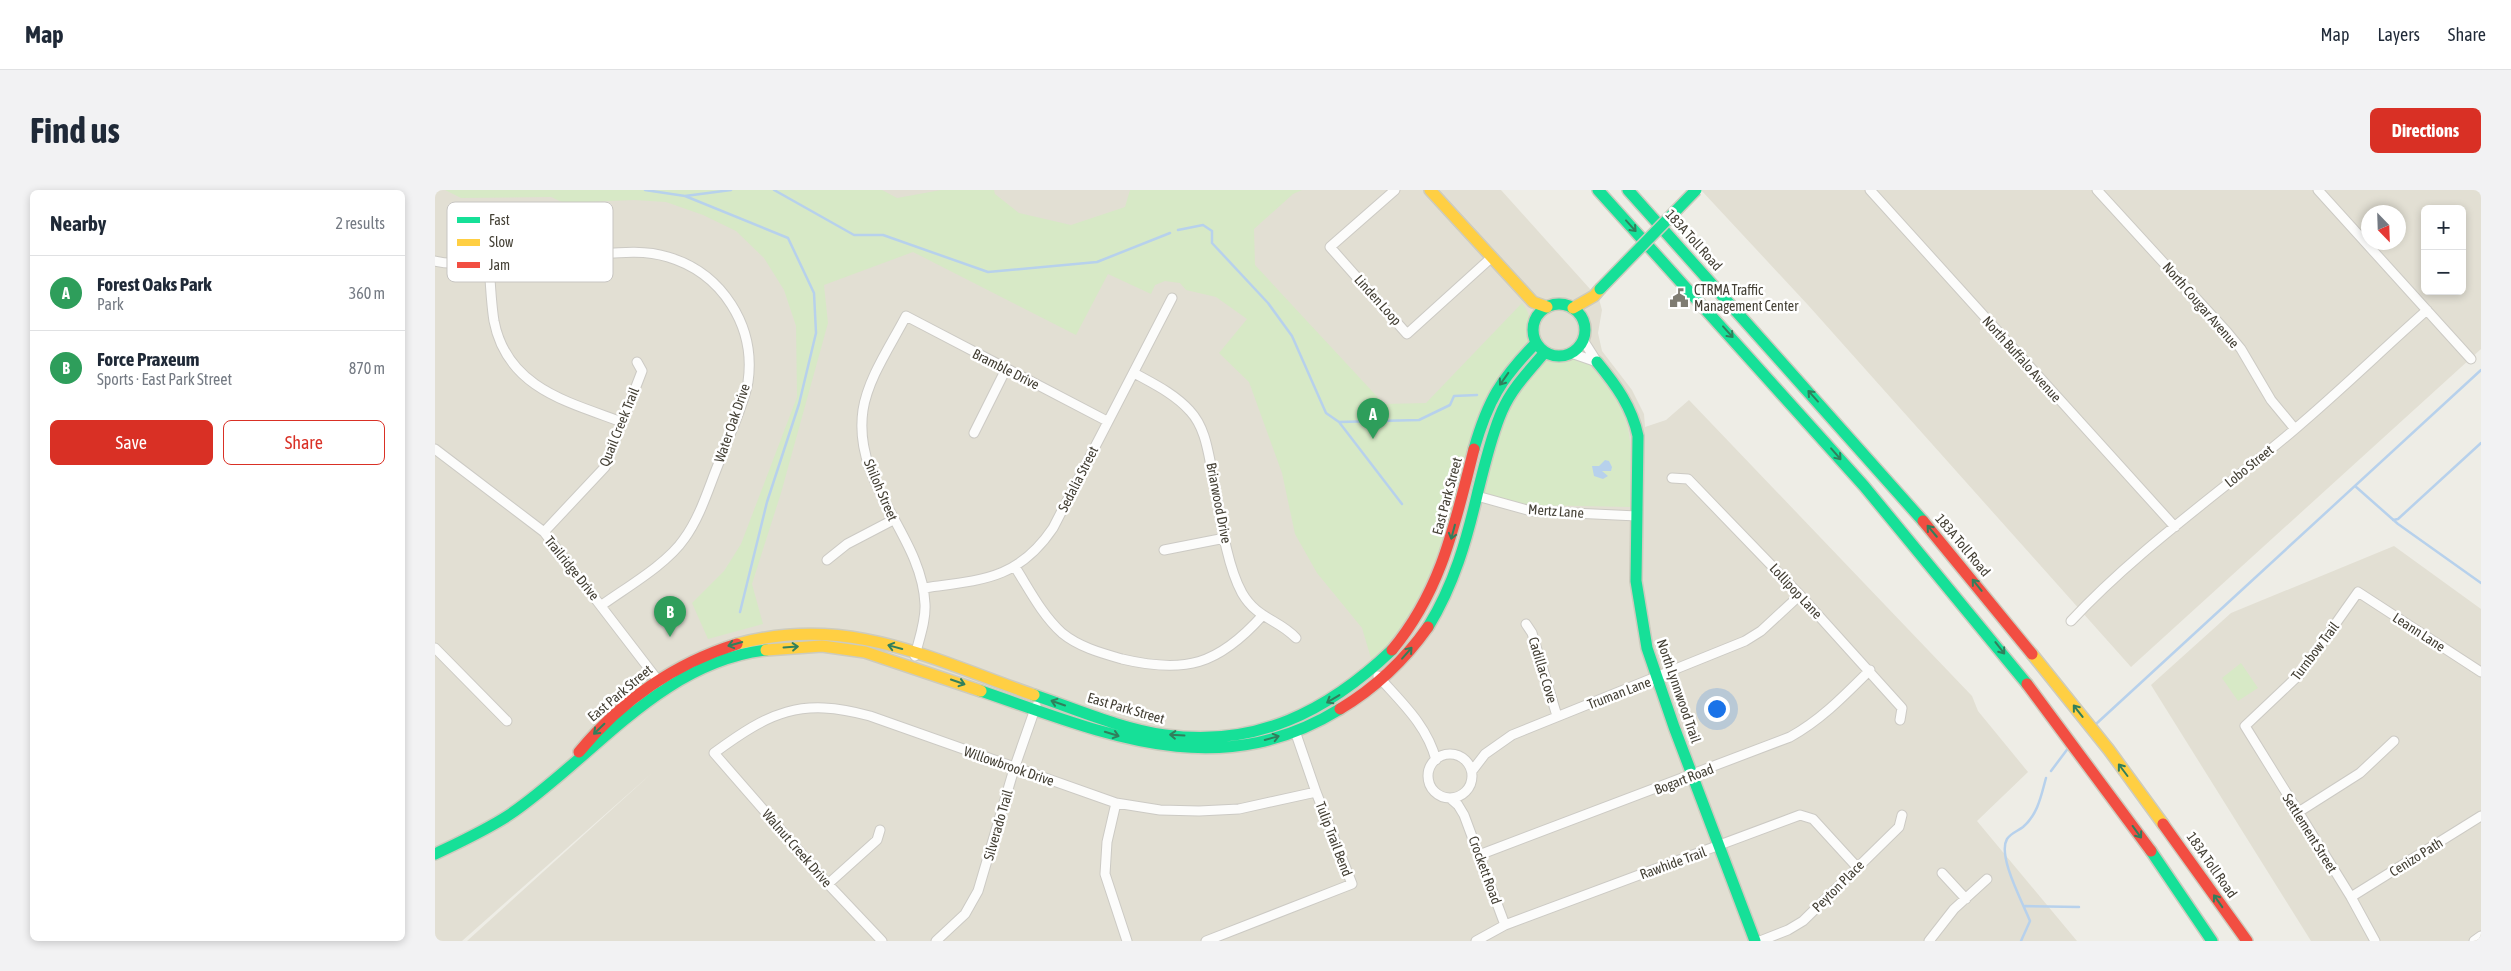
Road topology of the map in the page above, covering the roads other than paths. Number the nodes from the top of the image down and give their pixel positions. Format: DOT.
graph roads {
  1 [pos="1395,190"];
  2 [pos="1430,190"];
  3 [pos="1598,190"];
  4 [pos="1628,190"];
  5 [pos="1696,190"];
  6 [pos="1869,190"];
  7 [pos="2097,190"];
  8 [pos="2318,190"];
  9 [pos="613,253"];
  10 [pos="1491,258"];
  11 [pos="491,282"];
  12 [pos="1597,292"];
  13 [pos="1172,298"];
  14 [pos="1533,302"];
  15 [pos="1547,307"];
  16 [pos="1573,308"];
  17 [pos="2427,310"];
  18 [pos="905,316"];
  19 [pos="1537,317"];
  20 [pos="1583,320"];
  21 [pos="1583,340"];
  22 [pos="1537,343"];
  23 [pos="1545,352"];
  24 [pos="1571,353"];
  25 [pos="2471,359"];
  26 [pos="637,362"];
  27 [pos="1597,362"];
  28 [pos="1006,370"];
  29 [pos="1134,373"];
  30 [pos="1107,421"];
  31 [pos="623,422"];
  32 [pos="2295,429"];
  33 [pos="975,433"];
  34 [pos="435,449"];
  35 [pos="1672,478"];
  36 [pos="1477,496"];
  37 [pos="1637,516"];
  38 [pos="893,520"];
  39 [pos="2175,526"];
  40 [pos="544,532"];
  41 [pos="1225,538"];
  42 [pos="1164,550"];
  43 [pos="827,560"];
  44 [pos="1015,567"];
  45 [pos="923,588"];
  46 [pos="2358,592"];
  47 [pos="1800,595"];
  48 [pos="602,605"];
  49 [pos="1262,616"];
  50 [pos="2071,621"];
  51 [pos="1526,624"];
  52 [pos="1296,638"];
  53 [pos="435,648"];
  54 [pos="916,652"];
  55 [pos="912,666"];
  56 [pos="1870,670"];
  57 [pos="1372,671"];
  58 [pos="2481,672"];
  59 [pos="1656,678"];
  60 [pos="657,679"];
  61 [pos="1381,680"];
  62 [pos="665,689"];
  63 [pos="1040,697"];
  64 [pos="1035,709"];
  65 [pos="1557,716"];
  66 [pos="1900,720"];
  67 [pos="507,722"];
  68 [pos="2245,726"];
  69 [pos="1295,730"];
  70 [pos="2394,741"];
  71 [pos="1432,743"];
  72 [pos="714,753"];
  73 [pos="1485,754"];
  74 [pos="1447,755"];
  75 [pos="1436,760"];
  76 [pos="1465,760"];
  77 [pos="568,766"];
  78 [pos="1014,768"];
  79 [pos="1472,771"];
  80 [pos="1693,776"];
  81 [pos="1468,790"];
  82 [pos="1316,792"];
  83 [pos="1450,798"];
  84 [pos="1116,803"];
  85 [pos="2297,813"];
  86 [pos="1465,815"];
  87 [pos="1902,815"];
  88 [pos="2481,816"];
  89 [pos="880,830"];
  90 [pos="1719,846"];
  91 [pos="435,854"];
  92 [pos="1479,855"];
  93 [pos="1856,866"];
  94 [pos="1942,873"];
  95 [pos="1987,879"];
  96 [pos="828,884"];
  97 [pos="2351,897"];
  98 [pos="1966,898"];
  99 [pos="1505,924"];
  100 [pos="2481,936"];
  101 [pos="882,941"];
  102 [pos="936,941"];
  103 [pos="1127,941"];
  104 [pos="1206,941"];
  105 [pos="1476,941"];
  106 [pos="1755,941"];
  107 [pos="1760,941"];
  108 [pos="1929,941"];
  109 [pos="2212,941"];
  110 [pos="2247,941"];
  111 [pos="2375,941"];
  112 [pos="2474,941"];
  1 -- 10 [label="street, Linden Loop"];
  2 -- 10 [label="main road"];
  3 -- 109 [label="main road, one-way"];
  110 -- 4 [label="main road, 183A Toll Road, one-way"];
  5 -- 12 [label="main road, bridge"];
  6 -- 39 [label="street, North Buffalo Avenue"];
  7 -- 32 [label="street, North Cougar Avenue"];
  8 -- 17 [label="street"];
  9 -- 48 [label="street, Water Oak Drive"];
  10 -- 14 [label="main road"];
  11 -- 31 [label="street"];
  12 -- 16 [label="main road"];
  12 -- 20 [label="main road"];
  13 -- 29 [label="street, Sedalia Street"];
  14 -- 15 [label="main road"];
  14 -- 19 [label="main road"];
  15 -- 16 [label="main road"];
  15 -- 19 [label="main road"];
  16 -- 20 [label="main road"];
  17 -- 25 [label="street"];
  17 -- 32 [label="street, Lobo Street"];
  18 -- 28 [label="street, Bramble Drive"];
  18 -- 38 [label="street, Shiloh Street"];
  19 -- 22 [label="main road"];
  20 -- 21 [label="main road"];
  21 -- 24 [label="main road"];
  21 -- 27 [label="street, North Lynnwood Trail"];
  22 -- 23 [label="main road"];
  22 -- 57 [label="main road, East Park Street, one-way"];
  23 -- 24 [label="main road"];
  23 -- 36 [label="main road, East Park Street"];
  24 -- 27 [label="street"];
  26 -- 31 [label="street, Quail Creek Trail"];
  27 -- 37 [label="main road, North Lynnwood Trail"];
  28 -- 30 [label="street, Bramble Drive"];
  28 -- 33 [label="street"];
  29 -- 30 [label="street, Sedalia Street"];
  29 -- 41 [label="street, Briarwood Drive"];
  30 -- 44 [label="street, Sedalia Street"];
  31 -- 40 [label="street, Quail Creek Trail"];
  32 -- 39 [label="street, Lobo Street"];
  34 -- 40 [label="street, Trailridge Drive"];
  35 -- 47 [label="street, Lollipop Lane"];
  36 -- 37 [label="street, Mertz Lane"];
  61 -- 36 [label="main road, East Park Street, one-way"];
  37 -- 59 [label="main road, North Lynnwood Trail"];
  38 -- 43 [label="street"];
  38 -- 45 [label="street, Shiloh Street"];
  39 -- 50 [label="street, Lobo Street"];
  40 -- 48 [label="street, Trailridge Drive"];
  41 -- 42 [label="street"];
  41 -- 49 [label="street, Briarwood Drive"];
  44 -- 45 [label="street, Sedalia Street"];
  44 -- 49 [label="street"];
  45 -- 54 [label="street, Shiloh Street"];
  46 -- 58 [label="street, Leann Lane"];
  46 -- 68 [label="street, Turnbow Trail"];
  47 -- 56 [label="street, Lollipop Lane"];
  47 -- 59 [label="street, Truman Lane"];
  48 -- 60 [label="street, Trailridge Drive"];
  49 -- 52 [label="street, Briarwood Drive"];
  51 -- 65 [label="street, Cadillac Cove"];
  53 -- 67 [label="street"];
  54 -- 55 [label="street, Shiloh Street"];
  54 -- 60 [label="main road, East Park Street, one-way"];
  54 -- 63 [label="main road, East Park Street"];
  62 -- 55 [label="main road, East Park Street, one-way"];
  55 -- 64 [label="main road, East Park Street, one-way"];
  56 -- 66 [label="street, Lollipop Lane"];
  56 -- 80 [label="street, Bogart Road"];
  57 -- 61 [label="street"];
  57 -- 63 [label="main road, East Park Street, one-way"];
  59 -- 65 [label="street, Truman Lane"];
  59 -- 80 [label="main road, North Lynnwood Trail"];
  60 -- 62 [label="street, Trailridge Drive"];
  60 -- 77 [label="main road, East Park Street, one-way"];
  61 -- 69 [label="main road, East Park Street"];
  61 -- 71 [label="street"];
  62 -- 77 [label="main road, East Park Street"];
  63 -- 64 [label="street, Silverado Trail"];
  64 -- 69 [label="main road, East Park Street, one-way"];
  64 -- 78 [label="street, Silverado Trail"];
  65 -- 73 [label="street, Truman Lane"];
  68 -- 85 [label="street, Settlement Street"];
  69 -- 82 [label="street, Tulip Trail Bend"];
  70 -- 85 [label="street"];
  71 -- 74 [label="street"];
  71 -- 75 [label="street"];
  72 -- 78 [label="street, Willowbrook Drive"];
  72 -- 96 [label="street, Walnut Creek Drive"];
  73 -- 76 [label="street, Truman Lane"];
  73 -- 79 [label="street, Truman Lane"];
  74 -- 75 [label="street"];
  74 -- 76 [label="street"];
  75 -- 83 [label="street"];
  76 -- 79 [label="street"];
  77 -- 91 [label="main road, East Park Street"];
  78 -- 84 [label="street, Willowbrook Drive"];
  78 -- 102 [label="street, Silverado Trail"];
  79 -- 81 [label="street"];
  80 -- 90 [label="main road, North Lynnwood Trail"];
  80 -- 92 [label="street, Bogart Road"];
  81 -- 83 [label="street"];
  81 -- 86 [label="street, Crockett Road"];
  82 -- 84 [label="street, Willowbrook Drive"];
  82 -- 104 [label="street, Tulip Trail Bend"];
  83 -- 86 [label="street, Crockett Road"];
  84 -- 103 [label="street"];
  85 -- 97 [label="street, Settlement Street"];
  86 -- 92 [label="street, Crockett Road"];
  87 -- 93 [label="street, Peyton Place"];
  88 -- 97 [label="street, Cenizo Path"];
  89 -- 96 [label="street"];
  90 -- 93 [label="street, Rawhide Trail"];
  90 -- 99 [label="street, Rawhide Trail"];
  90 -- 106 [label="main road, North Lynnwood Trail"];
  92 -- 99 [label="street, Crockett Road"];
  93 -- 107 [label="street, Peyton Place"];
  94 -- 98 [label="street"];
  95 -- 98 [label="street"];
  96 -- 101 [label="street, Walnut Creek Drive"];
  97 -- 111 [label="street, Settlement Street"];
  98 -- 108 [label="street"];
  99 -- 105 [label="street, Rawhide Trail"];
  100 -- 112 [label="street"];
}
